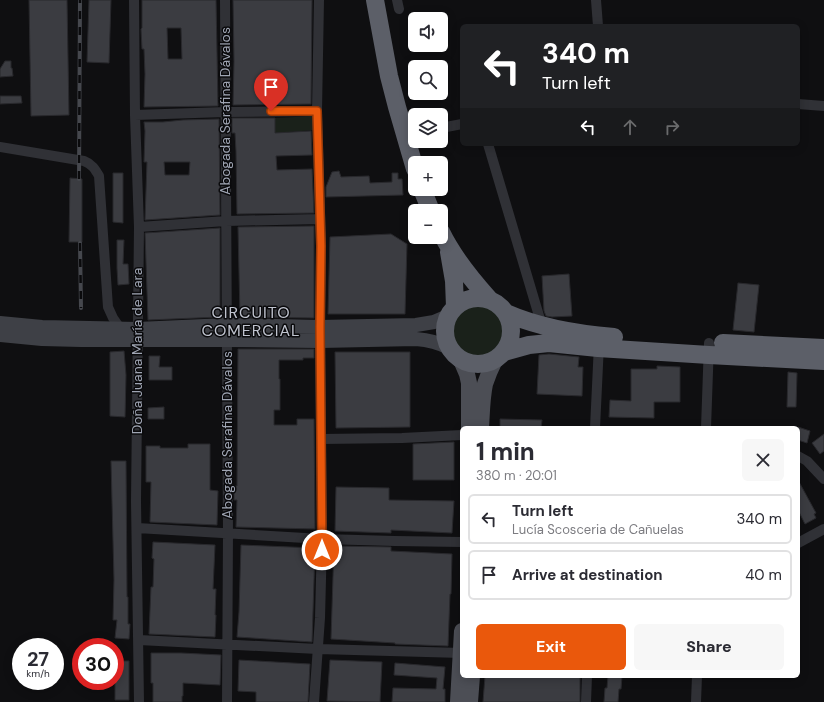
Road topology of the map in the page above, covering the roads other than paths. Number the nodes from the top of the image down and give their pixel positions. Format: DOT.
graph roads {
  1 [pos="134,0"];
  2 [pos="224,0"];
  3 [pos="318,0"];
  4 [pos="375,0"];
  5 [pos="596,0"];
  6 [pos="598,24"];
  7 [pos="800,104"];
  8 [pos="824,106"];
  9 [pos="317,111"];
  10 [pos="225,112"];
  11 [pos="135,114"];
  12 [pos="460,124"];
  13 [pos="448,127"];
  14 [pos="408,128"];
  15 [pos="489,146"];
  16 [pos="0,147"];
  17 [pos="320,219"];
  18 [pos="226,222"];
  19 [pos="139,227"];
  20 [pos="445,244"];
  21 [pos="448,244"];
  22 [pos="490,300"];
  23 [pos="452,312"];
  24 [pos="506,313"];
  25 [pos="0,323"];
  26 [pos="227,325"];
  27 [pos="542,326"];
  28 [pos="320,327"];
  29 [pos="120,328"];
  30 [pos="0,335"];
  31 [pos="137,335"];
  32 [pos="227,340"];
  33 [pos="320,341"];
  34 [pos="599,342"];
  35 [pos="824,348"];
  36 [pos="709,349"];
  37 [pos="455,354"];
  38 [pos="499,356"];
  39 [pos="824,360"];
  40 [pos="469,426"];
  41 [pos="481,426"];
  42 [pos="595,426"];
  43 [pos="706,426"];
  44 [pos="460,435"];
  45 [pos="321,439"];
  46 [pos="800,457"];
  47 [pos="824,479"];
  48 [pos="137,528"];
  49 [pos="824,529"];
  50 [pos="228,533"];
  51 [pos="322,539"];
  52 [pos="460,542"];
  53 [pos="800,542"];
  54 [pos="139,640"];
  55 [pos="227,644"];
  56 [pos="318,649"];
  57 [pos="460,653"];
  58 [pos="460,669"];
  59 [pos="472,678"];
  60 [pos="587,678"];
  61 [pos="697,678"];
  62 [pos="139,702"];
  63 [pos="227,702"];
  64 [pos="314,702"];
  65 [pos="458,702"];
  66 [pos="470,702"];
  67 [pos="586,702"];
  68 [pos="696,702"];
  1 -- 11 [label="street, Doña Juana María de Lara"];
  2 -- 10 [label="street, Abogada Serafina Dávalos"];
  3 -- 9 [label="street"];
  4 -- 14 [label="highway"];
  5 -- 6 [label="street"];
  7 -- 8 [label="street"];
  9 -- 10 [label="street"];
  9 -- 17 [label="street"];
  10 -- 11 [label="street"];
  10 -- 18 [label="street, Abogada Serafina Dávalos"];
  11 -- 19 [label="street, Doña Juana María de Lara"];
  12 -- 13 [label="street"];
  15 -- 27 [label="street"];
  16 -- 29 [label="street"];
  17 -- 18 [label="street"];
  17 -- 28 [label="street"];
  18 -- 19 [label="street"];
  18 -- 26 [label="street, Abogada Serafina Dávalos"];
  19 -- 31 [label="street, Doña Juana María de Lara"];
  20 -- 23 [label="highway"];
  21 -- 22 [label="highway"];
  22 -- 23 [label="highway"];
  22 -- 24 [label="highway"];
  23 -- 28 [label="main road"];
  23 -- 37 [label="highway"];
  24 -- 27 [label="highway"];
  24 -- 38 [label="highway"];
  25 -- 29 [label="main road"];
  26 -- 28 [label="main road"];
  26 -- 31 [label="main road"];
  26 -- 32 [label="street, Abogada Serafina Dávalos"];
  27 -- 34 [label="highway"];
  28 -- 33 [label="street"];
  29 -- 31 [label="main road"];
  30 -- 31 [label="main road"];
  31 -- 32 [label="main road"];
  31 -- 48 [label="street, Doña Juana María de Lara"];
  32 -- 33 [label="main road"];
  32 -- 50 [label="street, Abogada Serafina Dávalos"];
  33 -- 37 [label="main road"];
  33 -- 45 [label="street"];
  34 -- 36 [label="highway"];
  34 -- 38 [label="highway"];
  34 -- 42 [label="street"];
  35 -- 36 [label="highway"];
  36 -- 39 [label="highway"];
  36 -- 43 [label="street"];
  37 -- 38 [label="highway"];
  37 -- 40 [label="main road"];
  38 -- 41 [label="main road"];
  44 -- 45 [label="street"];
  45 -- 51 [label="street"];
  46 -- 47 [label="street"];
  48 -- 50 [label="street"];
  48 -- 54 [label="street, Doña Juana María de Lara"];
  49 -- 53 [label="street"];
  50 -- 51 [label="street"];
  50 -- 55 [label="street, Abogada Serafina Dávalos"];
  51 -- 52 [label="street"];
  51 -- 56 [label="street"];
  54 -- 55 [label="street"];
  54 -- 62 [label="street, Doña Juana María de Lara"];
  55 -- 56 [label="street"];
  55 -- 63 [label="street, Abogada Serafina Dávalos"];
  56 -- 57 [label="street"];
  56 -- 64 [label="street"];
  58 -- 65 [label="main road"];
  59 -- 66 [label="main road"];
  60 -- 67 [label="street"];
  61 -- 68 [label="street"];
}
